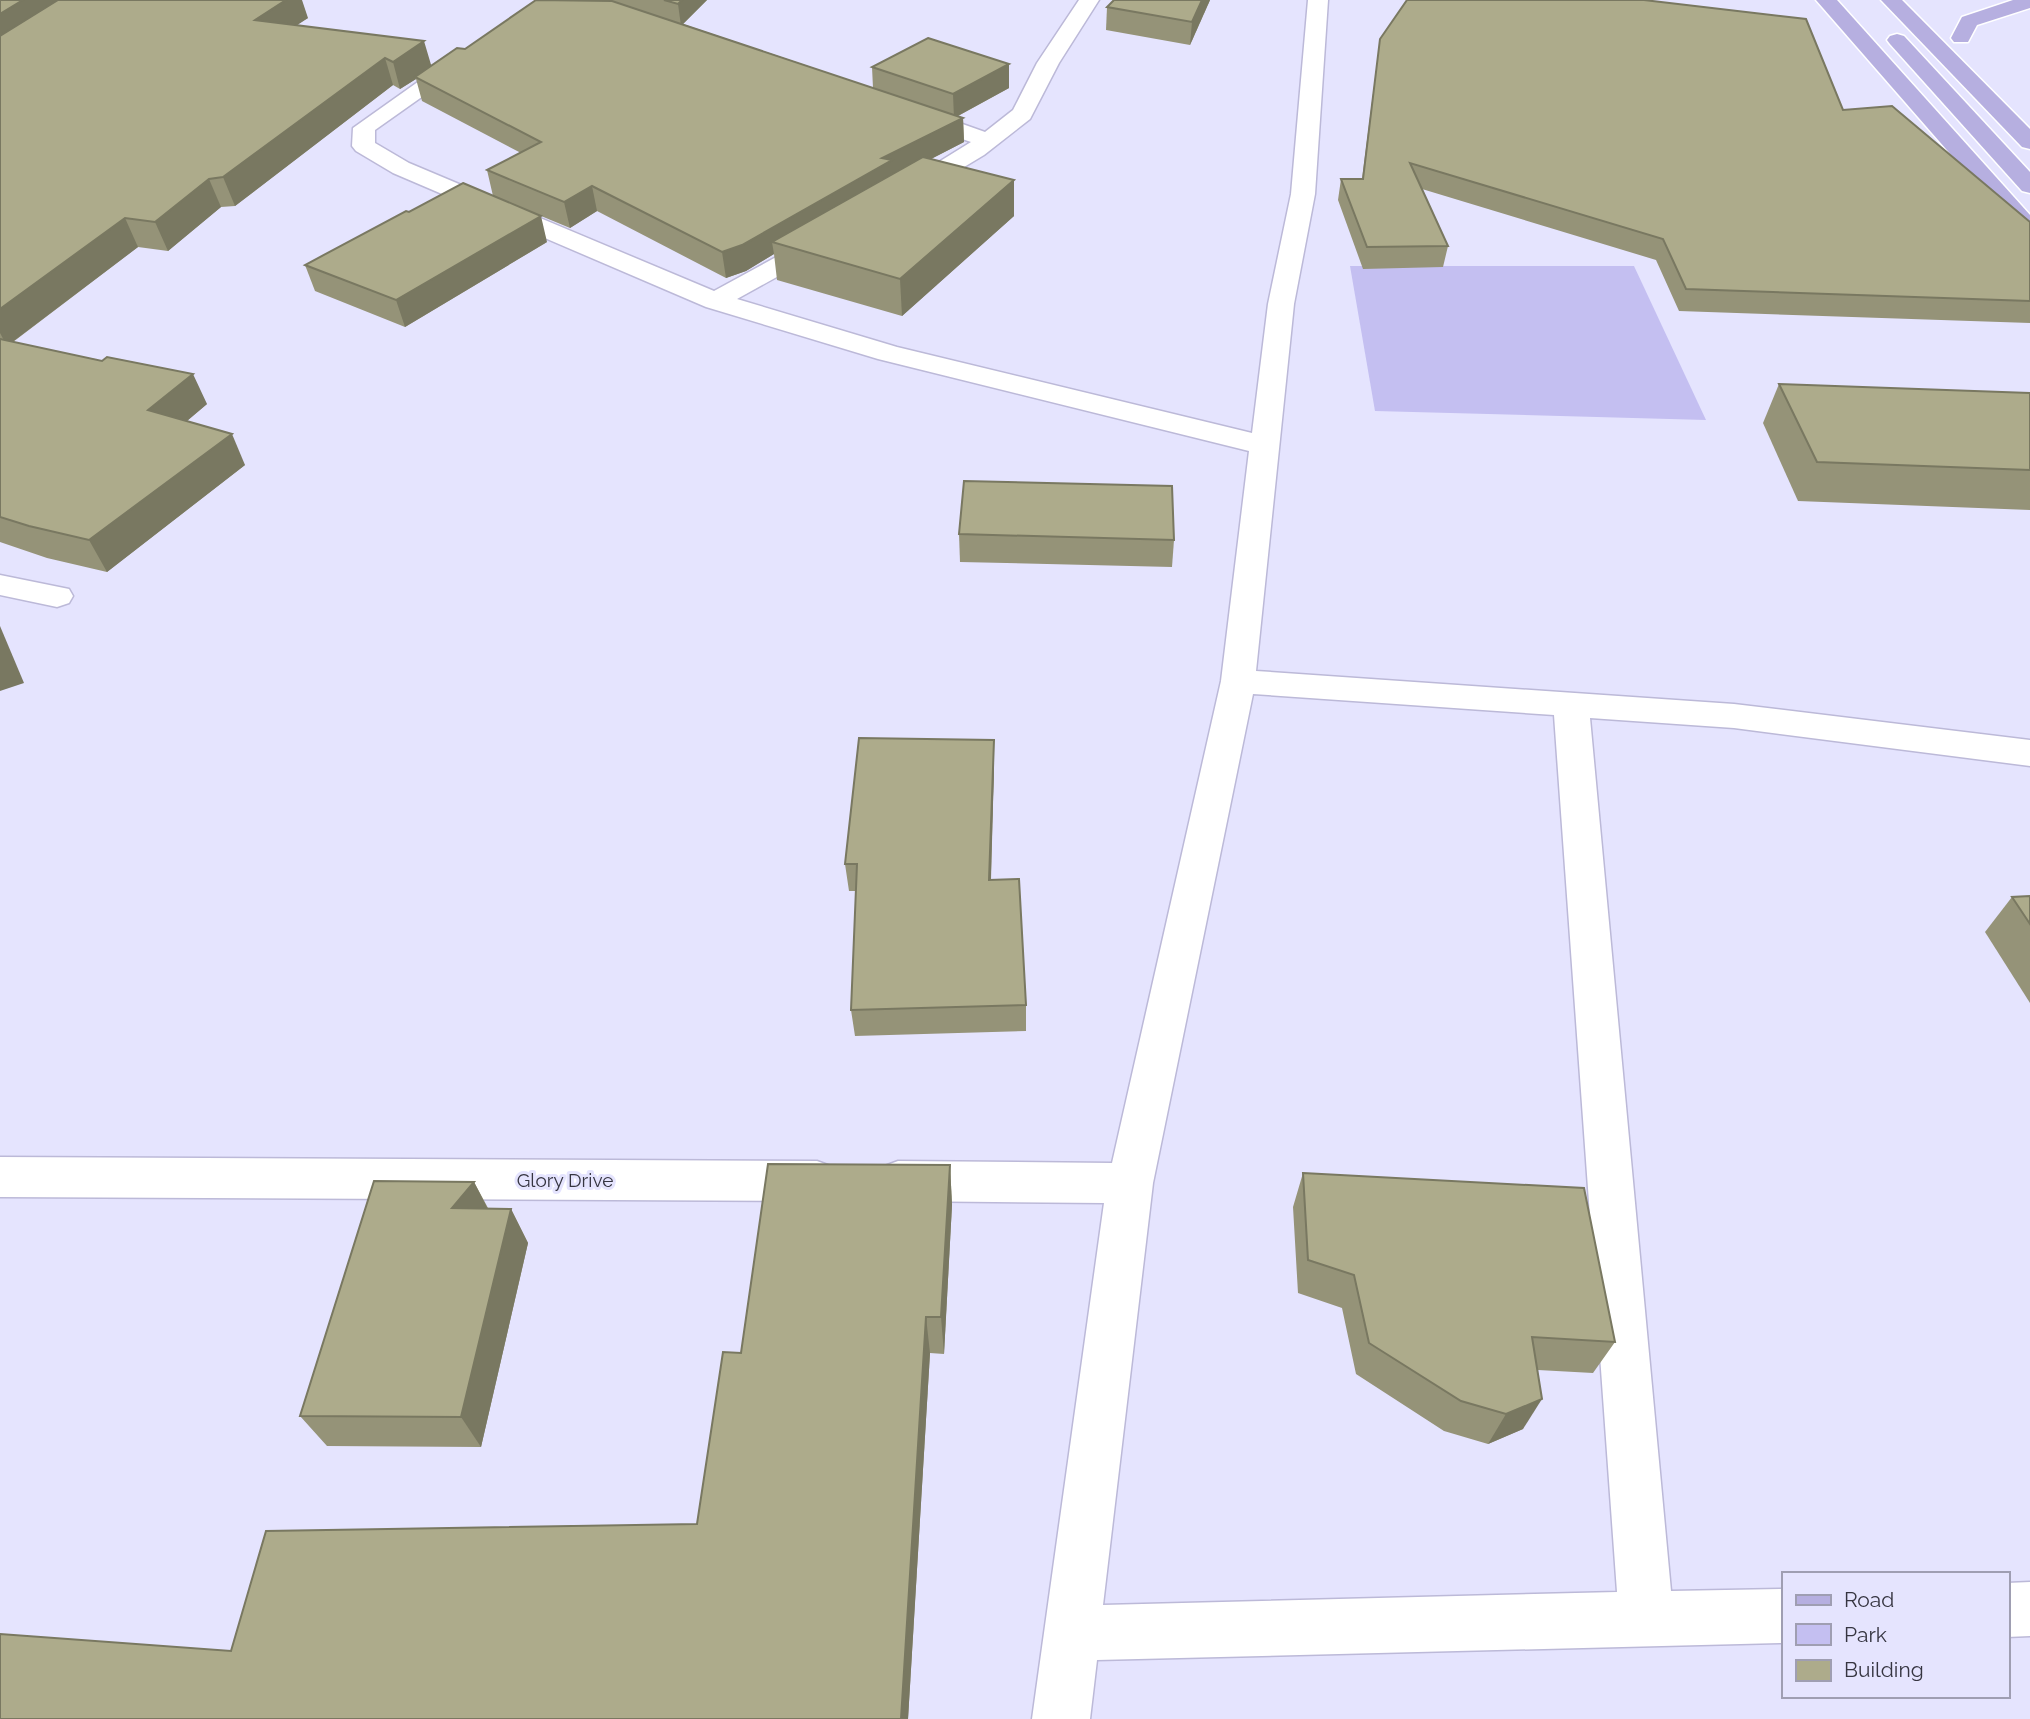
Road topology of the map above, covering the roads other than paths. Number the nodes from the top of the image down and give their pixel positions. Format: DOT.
graph roads {
  1 [pos="1089,0"];
  2 [pos="1318,0"];
  3 [pos="1826,0"];
  4 [pos="1891,0"];
  5 [pos="2030,1"];
  6 [pos="1942,19"];
  7 [pos="1885,27"];
  8 [pos="1961,38"];
  9 [pos="473,52"];
  10 [pos="1981,57"];
  11 [pos="900,110"];
  12 [pos="989,141"];
  13 [pos="2030,142"];
  14 [pos="2030,186"];
  15 [pos="894,199"];
  16 [pos="2030,230"];
  17 [pos="835,234"];
  18 [pos="715,301"];
  19 [pos="1263,445"];
  20 [pos="0,585"];
  21 [pos="57,596"];
  22 [pos="1238,681"];
  23 [pos="1571,705"];
  24 [pos="2030,753"];
  25 [pos="0,1177"];
  26 [pos="1130,1182"];
  27 [pos="2030,1609"];
  28 [pos="2009,1610"];
  29 [pos="1782,1616"];
  30 [pos="1646,1620"];
  31 [pos="1070,1633"];
  32 [pos="1061,1719"];
  1 -- 12 [label="street"];
  2 -- 19 [label="street"];
  3 -- 16 [label="main road"];
  4 -- 13 [label="main road"];
  5 -- 8 [label="main road"];
  6 -- 8 [label="main road"];
  7 -- 14 [label="main road"];
  8 -- 10 [label="main road"];
  9 -- 18 [label="street"];
  11 -- 12 [label="street"];
  12 -- 15 [label="street"];
  17 -- 18 [label="street"];
  18 -- 19 [label="street"];
  19 -- 22 [label="street"];
  20 -- 21 [label="street"];
  22 -- 23 [label="street"];
  22 -- 26 [label="street"];
  23 -- 24 [label="street"];
  23 -- 30 [label="street"];
  25 -- 26 [label="street, Glory Drive"];
  26 -- 31 [label="street"];
  27 -- 28 [label="street"];
  29 -- 30 [label="street"];
  30 -- 31 [label="street"];
  31 -- 32 [label="street"];
}
